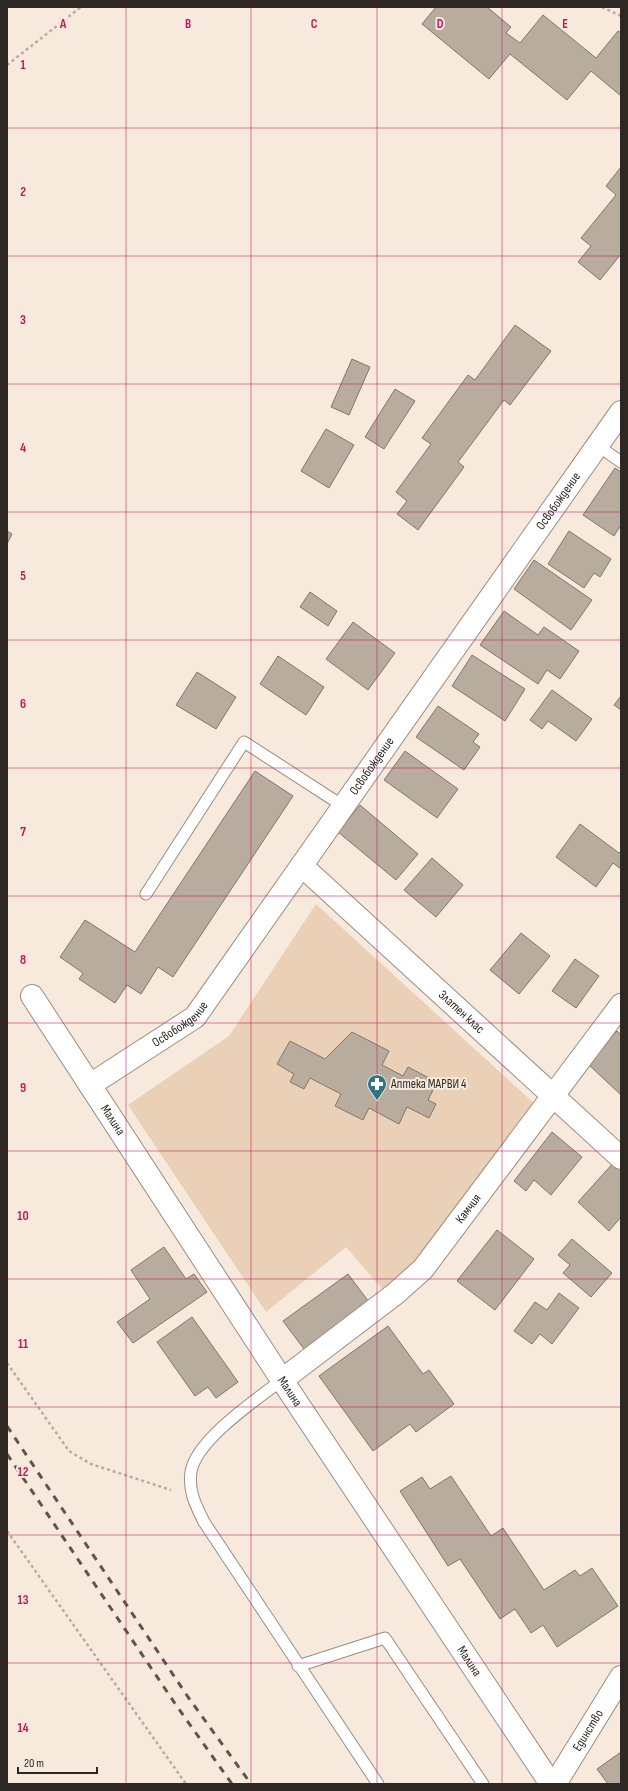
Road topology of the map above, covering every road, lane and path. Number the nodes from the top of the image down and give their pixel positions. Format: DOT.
graph roads {
  1 [pos="81,7"];
  2 [pos="602,7"];
  3 [pos="621,16"];
  4 [pos="7,64"];
  5 [pos="621,412"];
  6 [pos="598,444"];
  7 [pos="621,462"];
  8 [pos="343,806"];
  9 [pos="302,866"];
  10 [pos="146,894"];
  11 [pos="32,996"];
  12 [pos="621,1005"];
  13 [pos="90,1085"];
  14 [pos="552,1095"];
  15 [pos="621,1158"];
  16 [pos="7,1363"];
  17 [pos="282,1380"];
  18 [pos="192,1496"];
  19 [pos="7,1531"];
  20 [pos="298,1666"];
  21 [pos="621,1677"];
  22 [pos="186,1784"];
  23 [pos="378,1784"];
  24 [pos="483,1784"];
  25 [pos="551,1784"];
  26 [pos="555,1784"];
  1 -- 4 [label="path"];
  2 -- 3 [label="path"];
  5 -- 6 [label="street, Освобождение"];
  6 -- 7 [label="lane"];
  6 -- 8 [label="street, Освобождение"];
  8 -- 9 [label="street, Освобождение"];
  8 -- 10 [label="lane"];
  9 -- 13 [label="street, Освобождение"];
  9 -- 14 [label="street, Златен клас"];
  11 -- 13 [label="street, Малина"];
  12 -- 14 [label="street, Камчия"];
  13 -- 17 [label="street, Малина"];
  14 -- 15 [label="street, Златен клас"];
  14 -- 17 [label="street, Камчия"];
  16 -- 18 [label="path"];
  17 -- 18 [label="lane"];
  17 -- 25 [label="street, Малина"];
  18 -- 20 [label="lane"];
  19 -- 22 [label="path"];
  20 -- 23 [label="lane"];
  20 -- 24 [label="lane"];
  21 -- 26 [label="street, Единство"];
}
